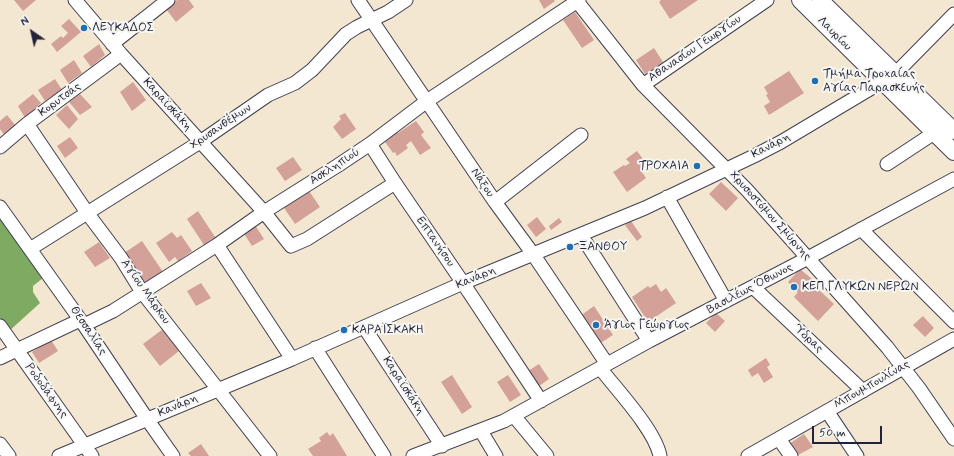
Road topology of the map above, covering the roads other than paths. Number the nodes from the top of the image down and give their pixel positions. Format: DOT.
graph roads {
  1 [pos="75,0"];
  2 [pos="168,0"];
  3 [pos="358,0"];
  4 [pos="406,0"];
  5 [pos="578,0"];
  6 [pos="767,0"];
  7 [pos="800,0"];
  8 [pos="820,0"];
  9 [pos="954,14"];
  10 [pos="372,20"];
  11 [pos="112,44"];
  12 [pos="121,54"];
  13 [pos="889,78"];
  14 [pos="643,84"];
  15 [pos="427,101"];
  16 [pos="27,124"];
  17 [pos="954,132"];
  18 [pos="934,133"];
  19 [pos="582,135"];
  20 [pos="200,142"];
  21 [pos="370,144"];
  22 [pos="0,146"];
  23 [pos="954,152"];
  24 [pos="887,164"];
  25 [pos="727,169"];
  26 [pos="954,179"];
  27 [pos="394,183"];
  28 [pos="667,197"];
  29 [pos="495,202"];
  30 [pos="0,207"];
  31 [pos="264,212"];
  32 [pos="88,214"];
  33 [pos="861,229"];
  34 [pos="581,235"];
  35 [pos="217,245"];
  36 [pos="30,249"];
  37 [pos="534,254"];
  38 [pos="808,258"];
  39 [pos="463,283"];
  40 [pos="753,287"];
  41 [pos="142,292"];
  42 [pos="726,301"];
  43 [pos="954,322"];
  44 [pos="82,323"];
  45 [pos="0,326"];
  46 [pos="364,327"];
  47 [pos="954,338"];
  48 [pos="649,341"];
  49 [pos="315,348"];
  50 [pos="16,350"];
  51 [pos="0,358"];
  52 [pos="292,359"];
  53 [pos="604,366"];
  54 [pos="903,367"];
  55 [pos="219,389"];
  56 [pos="863,391"];
  57 [pos="540,401"];
  58 [pos="827,411"];
  59 [pos="514,416"];
  60 [pos="147,419"];
  61 [pos="481,431"];
  62 [pos="779,439"];
  63 [pos="954,439"];
  64 [pos="0,444"];
  65 [pos="442,446"];
  66 [pos="88,451"];
  67 [pos="9,456"];
  68 [pos="59,456"];
  69 [pos="174,456"];
  70 [pos="270,456"];
  71 [pos="384,456"];
  72 [pos="413,456"];
  73 [pos="496,456"];
  74 [pos="547,456"];
  75 [pos="660,456"];
  76 [pos="748,456"];
  77 [pos="792,456"];
  78 [pos="857,456"];
  1 -- 11 [label="street, Καραϊσκάκη"];
  2 -- 11 [label="street"];
  3 -- 10 [label="street, Νάξου"];
  4 -- 10 [label="street, Χρυσανθέμων"];
  5 -- 14 [label="street, Χρυσοστόμου Σμύρνης"];
  5 -- 15 [label="street, Ασκληπιού"];
  6 -- 14 [label="street, Αθανασίου Γεωργίου"];
  7 -- 13 [label="main road, Λαυρίου"];
  8 -- 13 [label="main road, Λαυρίου"];
  9 -- 13 [label="street, Κανάρη"];
  10 -- 15 [label="street, Νάξου"];
  10 -- 20 [label="street, Χρυσανθέμων"];
  11 -- 12 [label="street, Καραϊσκάκη"];
  12 -- 16 [label="street, Κορυτσάς"];
  12 -- 20 [label="street, Καραϊσκάκη"];
  13 -- 17 [label="main road, Λαυρίου"];
  13 -- 18 [label="main road, Λαυρίου"];
  13 -- 25 [label="street, Κανάρη"];
  14 -- 25 [label="street, Χρυσοστόμου Σμύρνης"];
  15 -- 21 [label="street, Ασκληπιού"];
  15 -- 29 [label="street, Νάξου"];
  16 -- 22 [label="street, Κορυτσάς"];
  16 -- 32 [label="street, Αγίου Μάρκου"];
  18 -- 23 [label="main road, Λαυρίου"];
  18 -- 24 [label="street"];
  19 -- 29 [label="street"];
  20 -- 31 [label="street, Καραϊσκάκη"];
  20 -- 32 [label="street, Χρυσανθέμων"];
  21 -- 27 [label="street, Επτανήσου"];
  21 -- 31 [label="street, Ασκληπιού"];
  25 -- 28 [label="street, Κανάρη"];
  25 -- 38 [label="street, Χρυσοστόμου Σμύρνης"];
  26 -- 33 [label="street, Βασιλέως Όθωνος"];
  27 -- 31 [label="street, Καραϊσκάκη"];
  27 -- 39 [label="street, Επτανήσου"];
  28 -- 34 [label="street, Κανάρη"];
  28 -- 42 [label="street"];
  29 -- 37 [label="street, Νάξου"];
  30 -- 36 [label="street, Θεσσαλίας"];
  31 -- 35 [label="street, Ασκληπιού"];
  32 -- 36 [label="street, Χρυσανθέμων"];
  32 -- 41 [label="street, Αγίου Μάρκου"];
  33 -- 38 [label="street, Βασιλέως Όθωνος"];
  33 -- 43 [label="street"];
  34 -- 37 [label="street, Κανάρη"];
  34 -- 48 [label="street"];
  35 -- 41 [label="street, Ασκληπιού"];
  35 -- 52 [label="street"];
  36 -- 44 [label="street, Θεσσαλίας"];
  37 -- 39 [label="street, Κανάρη"];
  37 -- 53 [label="street, Νάξου"];
  38 -- 40 [label="street, Βασιλέως Όθωνος"];
  38 -- 54 [label="street, Χρυσοστόμου Σμύρνης"];
  39 -- 46 [label="street, Κανάρη"];
  39 -- 57 [label="street, Επτανήσου"];
  40 -- 42 [label="street, Βασιλέως Όθωνος"];
  40 -- 56 [label="street, Ύδρας"];
  41 -- 44 [label="street, Ασκληπιού"];
  41 -- 55 [label="street, Αγίου Μάρκου"];
  42 -- 48 [label="street, Βασιλέως Όθωνος"];
  44 -- 50 [label="street, Ασκληπιού"];
  44 -- 60 [label="street, Θεσσαλίας"];
  45 -- 50 [label="street, Ροδοδάφνης"];
  46 -- 49 [label="street, Κανάρη"];
  46 -- 65 [label="street, Καραϊσκάκη"];
  47 -- 54 [label="street, Μπουμπουλίνας"];
  48 -- 53 [label="street, Βασιλέως Όθωνος"];
  49 -- 52 [label="street, Κανάρη"];
  49 -- 71 [label="street"];
  50 -- 51 [label="street, Ασκληπιού"];
  50 -- 66 [label="street, Ροδοδάφνης"];
  52 -- 55 [label="street, Κανάρη"];
  53 -- 57 [label="street, Βασιλέως Όθωνος"];
  53 -- 75 [label="street, Νάξου"];
  54 -- 56 [label="street, Μπουμπουλίνας"];
  54 -- 63 [label="street, Χρυσοστόμου Σμύρνης"];
  55 -- 60 [label="street, Κανάρη"];
  55 -- 70 [label="street, Αγίου Μάρκου"];
  56 -- 58 [label="street, Μπουμπουλίνας"];
  57 -- 59 [label="street, Βασιλέως Όθωνος"];
  58 -- 62 [label="street, Μπουμπουλίνας"];
  58 -- 78 [label="street"];
  59 -- 61 [label="street, Βασιλέως Όθωνος"];
  59 -- 74 [label="street"];
  60 -- 66 [label="street, Κανάρη"];
  60 -- 69 [label="street, Θεσσαλίας"];
  61 -- 65 [label="street, Βασιλέως Όθωνος"];
  61 -- 73 [label="street"];
  62 -- 76 [label="street, Μπουμπουλίνας"];
  62 -- 77 [label="street"];
  64 -- 67 [label="street"];
  65 -- 72 [label="street, Βασιλέως Όθωνος"];
  66 -- 68 [label="street, Κανάρη"];
}
